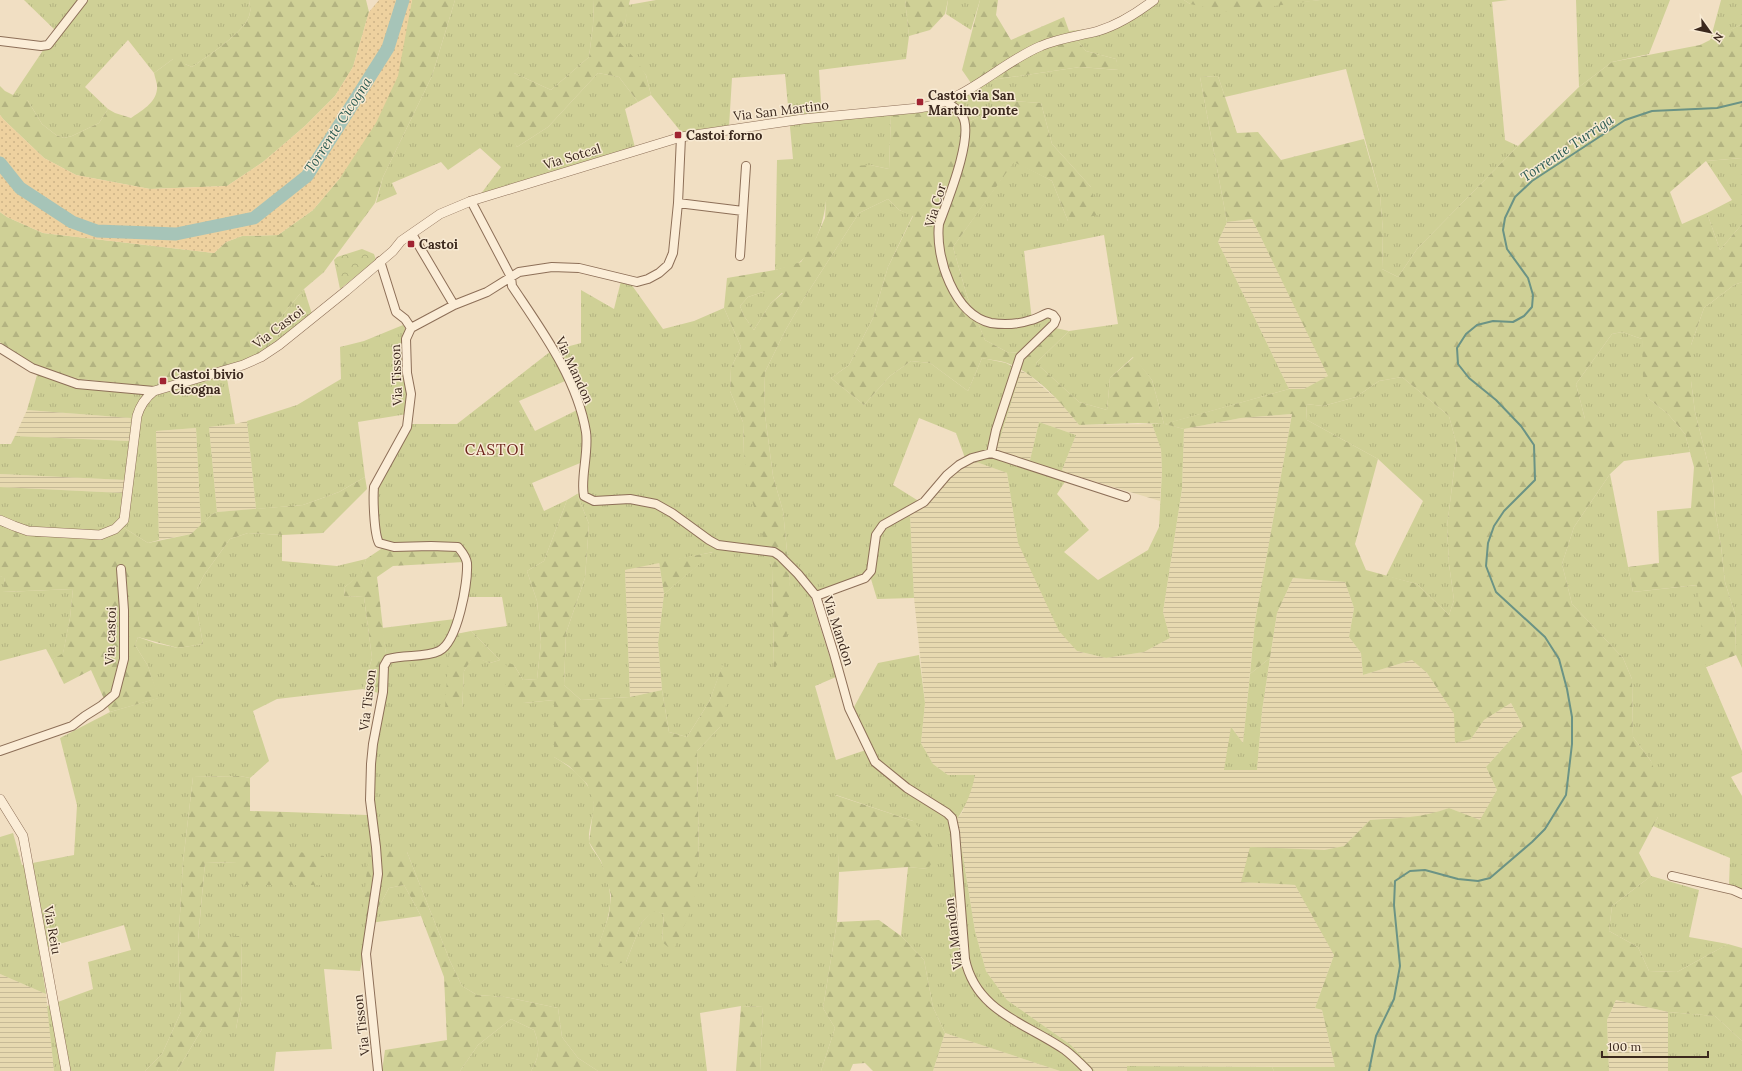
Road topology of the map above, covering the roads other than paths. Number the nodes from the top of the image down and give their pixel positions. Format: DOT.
graph roads {
  1 [pos="83,0"];
  2 [pos="1154,0"];
  3 [pos="0,41"];
  4 [pos="945,101"];
  5 [pos="681,137"];
  6 [pos="746,166"];
  7 [pos="471,201"];
  8 [pos="678,202"];
  9 [pos="743,211"];
  10 [pos="412,234"];
  11 [pos="740,256"];
  12 [pos="380,261"];
  13 [pos="511,277"];
  14 [pos="454,305"];
  15 [pos="411,328"];
  16 [pos="0,348"];
  17 [pos="154,391"];
  18 [pos="991,452"];
  19 [pos="1126,497"];
  20 [pos="0,520"];
  21 [pos="121,569"];
  22 [pos="816,596"];
  23 [pos="0,751"];
  24 [pos="0,799"];
  25 [pos="1672,876"];
  26 [pos="1742,894"];
  27 [pos="66,1071"];
  28 [pos="378,1071"];
  29 [pos="1088,1071"];
  1 -- 3 [label="street"];
  2 -- 4 [label="street, Via San Martino"];
  4 -- 5 [label="street, Via San Martino"];
  4 -- 18 [label="street, Via Cor"];
  5 -- 7 [label="street, Via Sotcal"];
  5 -- 8 [label="street"];
  6 -- 9 [label="street"];
  7 -- 10 [label="street, Via Castoi"];
  7 -- 13 [label="street"];
  8 -- 9 [label="street"];
  8 -- 13 [label="street"];
  9 -- 11 [label="street"];
  10 -- 12 [label="street, Via Castoi"];
  10 -- 14 [label="street"];
  12 -- 15 [label="street"];
  12 -- 17 [label="street, Via Castoi"];
  13 -- 14 [label="street"];
  13 -- 22 [label="street, Via Mandon"];
  14 -- 15 [label="street"];
  15 -- 28 [label="street, Via Tisson"];
  16 -- 17 [label="street"];
  17 -- 20 [label="street"];
  18 -- 19 [label="street"];
  18 -- 22 [label="street"];
  21 -- 23 [label="street, Via castoi"];
  22 -- 29 [label="street, Via Mandon"];
  24 -- 27 [label="street, Via Reiu"];
  25 -- 26 [label="street"];
}
